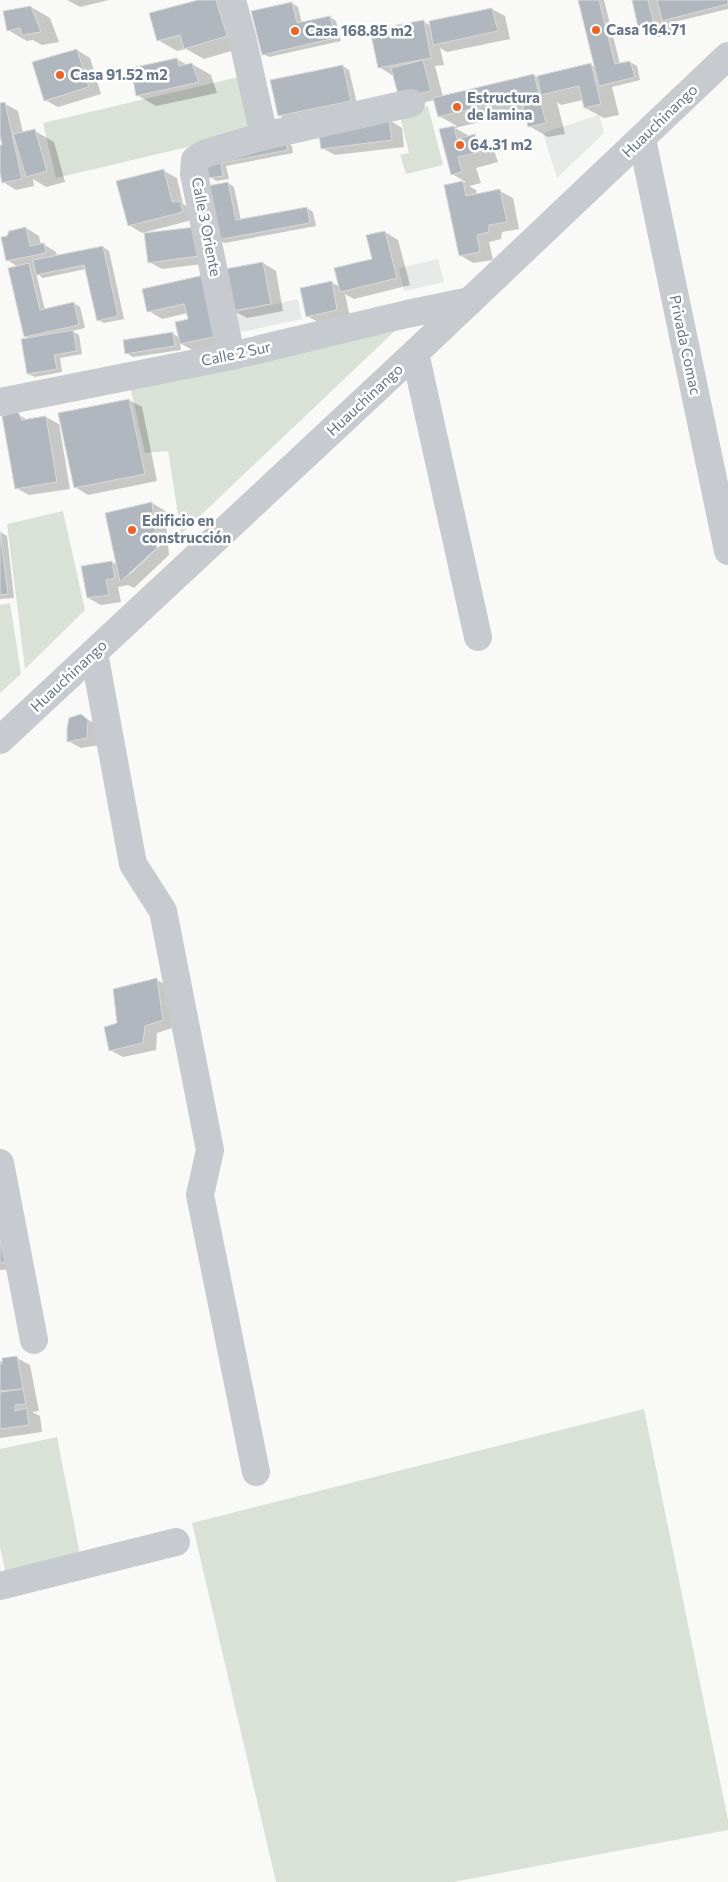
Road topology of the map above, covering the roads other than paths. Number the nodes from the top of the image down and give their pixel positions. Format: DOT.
graph roads {
  1 [pos="232,0"];
  2 [pos="728,56"];
  3 [pos="411,103"];
  4 [pos="264,136"];
  5 [pos="642,139"];
  6 [pos="470,301"];
  7 [pos="415,353"];
  8 [pos="231,356"];
  9 [pos="0,402"];
  10 [pos="728,552"];
  11 [pos="478,637"];
  12 [pos="94,653"];
  13 [pos="0,740"];
  14 [pos="0,1164"];
  15 [pos="34,1340"];
  16 [pos="256,1472"];
  17 [pos="176,1542"];
  18 [pos="0,1586"];
  1 -- 4 [label="street"];
  2 -- 5 [label="street, Huauchinango"];
  3 -- 4 [label="street"];
  4 -- 8 [label="street, Calle 3 Oriente"];
  5 -- 6 [label="street, Huauchinango"];
  5 -- 10 [label="street, Privada Comac"];
  6 -- 7 [label="street, Huauchinango"];
  6 -- 8 [label="street, Calle 2 Sur"];
  7 -- 11 [label="street"];
  7 -- 12 [label="street, Huauchinango"];
  8 -- 9 [label="street, Calle 2 Sur"];
  12 -- 13 [label="street, Huauchinango"];
  12 -- 16 [label="street"];
  14 -- 15 [label="street"];
  17 -- 18 [label="street"];
}
